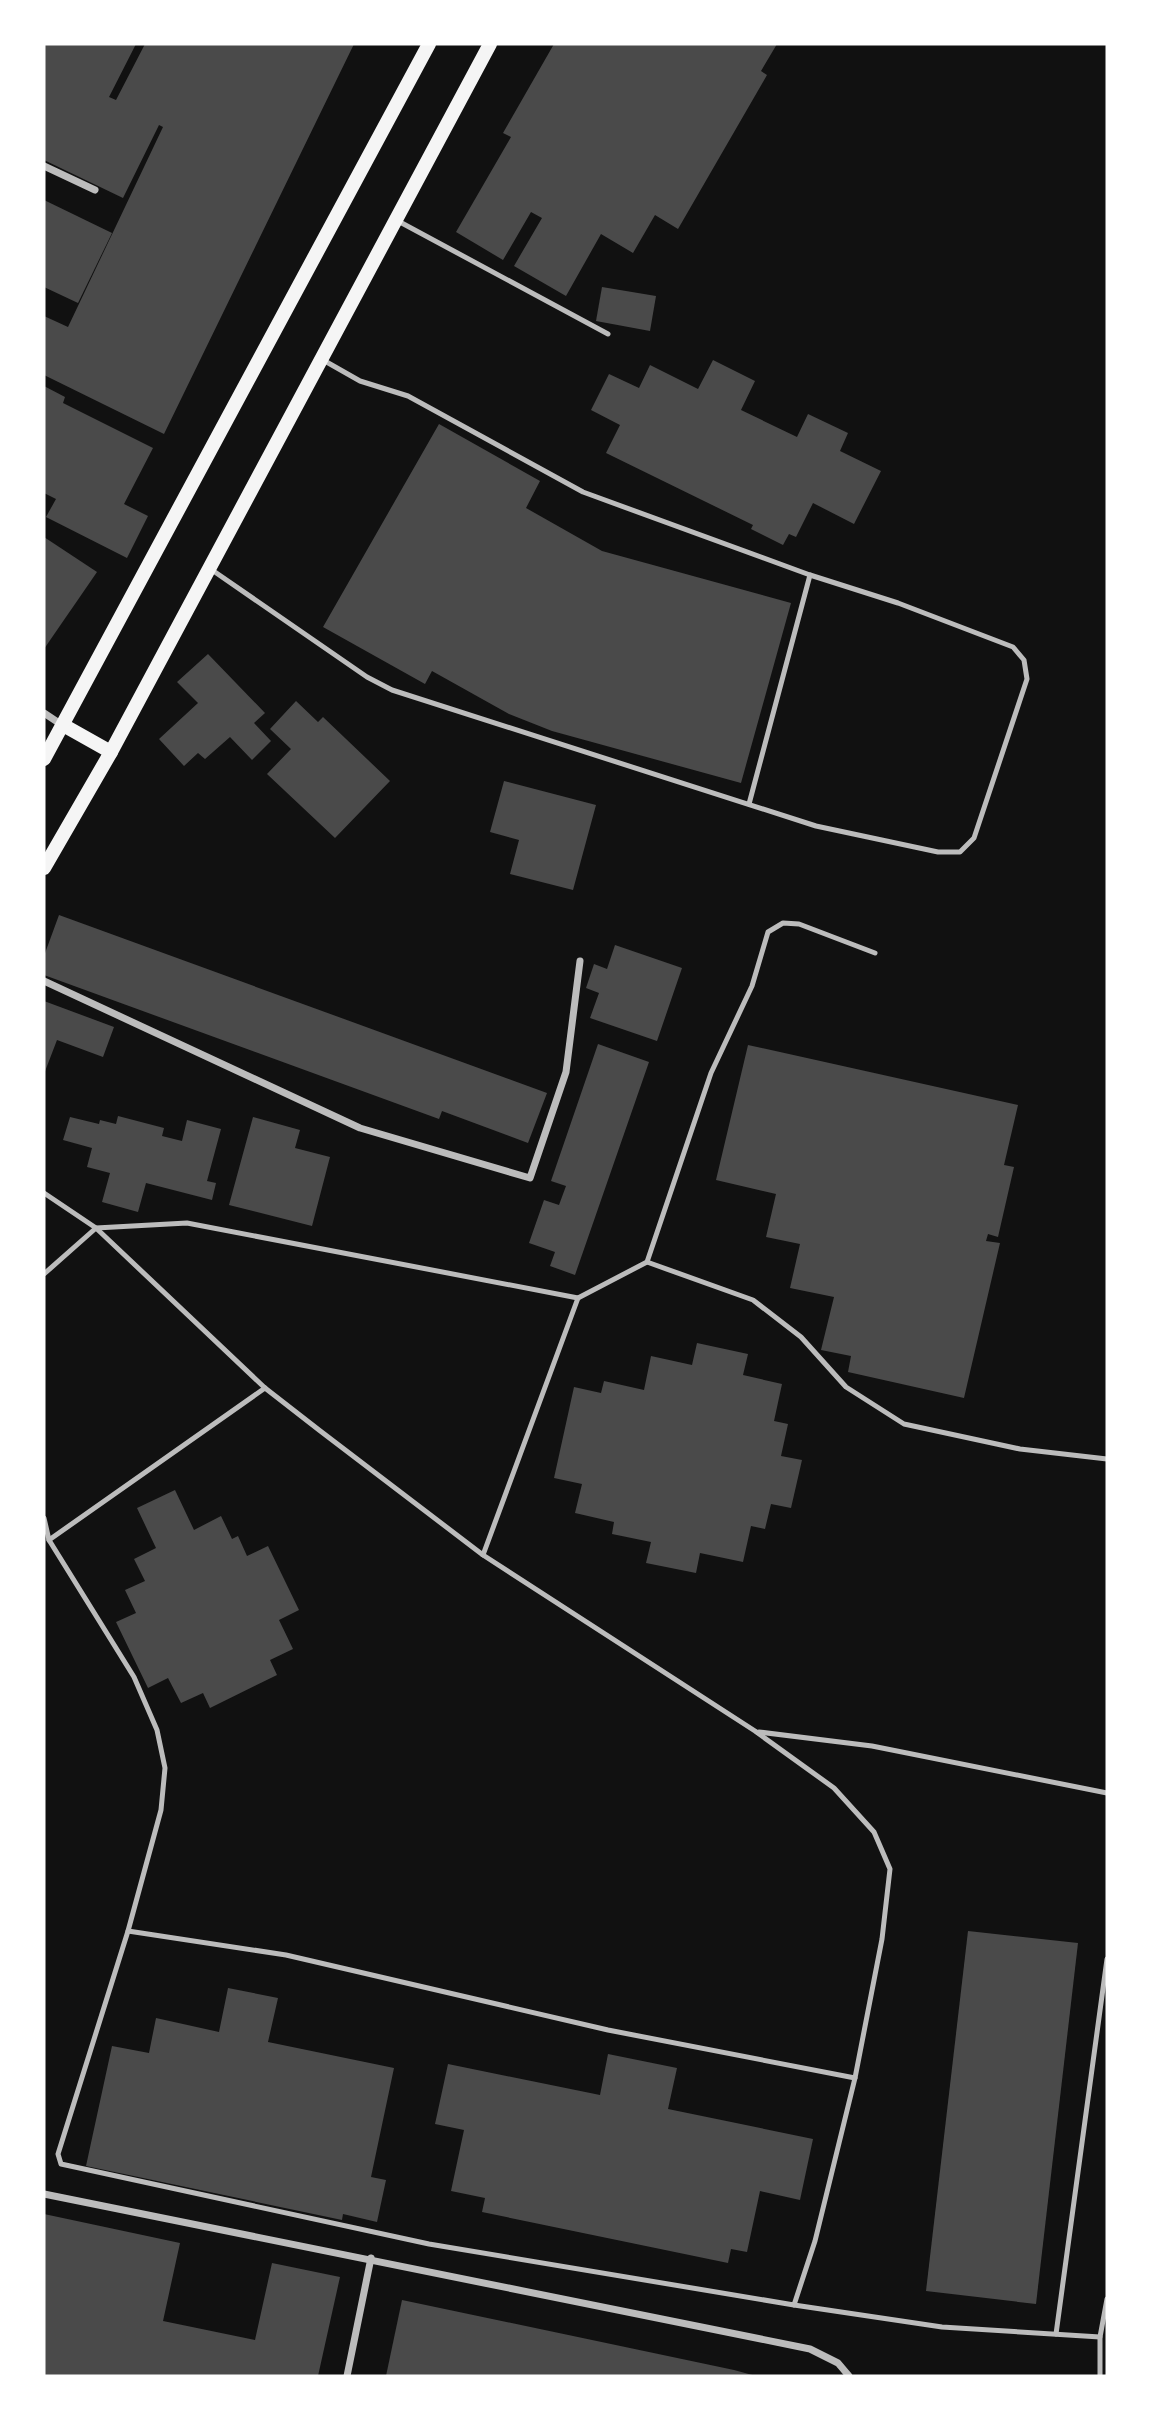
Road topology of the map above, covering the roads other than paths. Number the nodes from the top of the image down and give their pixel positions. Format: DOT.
graph roads {
  1 [pos="429,44"];
  2 [pos="490,44"];
  3 [pos="44,166"];
  4 [pos="95,190"];
  5 [pos="396,219"];
  6 [pos="608,334"];
  7 [pos="321,359"];
  8 [pos="209,568"];
  9 [pos="810,575"];
  10 [pos="44,713"];
  11 [pos="63,725"];
  12 [pos="111,752"];
  13 [pos="44,759"];
  14 [pos="749,804"];
  15 [pos="44,868"];
  16 [pos="874,953"];
  17 [pos="580,961"];
  18 [pos="44,981"];
  19 [pos="44,1193"];
  20 [pos="96,1228"];
  21 [pos="648,1262"];
  22 [pos="44,1274"];
  23 [pos="578,1298"];
  24 [pos="265,1388"];
  25 [pos="1107,1459"];
  26 [pos="44,1517"];
  27 [pos="48,1540"];
  28 [pos="483,1555"];
  29 [pos="755,1731"];
  30 [pos="1107,1793"];
  31 [pos="128,1931"];
  32 [pos="1107,1959"];
  33 [pos="855,2078"];
  34 [pos="44,2194"];
  35 [pos="371,2258"];
  36 [pos="1107,2299"];
  37 [pos="794,2305"];
  38 [pos="1056,2334"];
  39 [pos="1100,2337"];
  40 [pos="348,2376"];
  41 [pos="849,2376"];
  42 [pos="1100,2376"];
  1 -- 11 [label="main road"];
  2 -- 5 [label="main road"];
  3 -- 4 [label="street"];
  5 -- 6 [label="lane"];
  5 -- 7 [label="main road"];
  7 -- 8 [label="main road"];
  7 -- 9 [label="lane"];
  8 -- 12 [label="main road"];
  8 -- 14 [label="lane"];
  9 -- 14 [label="lane"];
  9 -- 14 [label="lane"];
  10 -- 11 [label="street"];
  11 -- 12 [label="main road"];
  11 -- 13 [label="main road"];
  12 -- 15 [label="main road"];
  16 -- 21 [label="lane"];
  17 -- 18 [label="street"];
  19 -- 20 [label="lane"];
  20 -- 22 [label="lane"];
  20 -- 23 [label="lane"];
  20 -- 24 [label="lane"];
  21 -- 23 [label="lane"];
  21 -- 25 [label="lane"];
  23 -- 28 [label="lane"];
  24 -- 27 [label="lane"];
  24 -- 28 [label="lane"];
  26 -- 27 [label="lane"];
  27 -- 31 [label="lane"];
  28 -- 29 [label="lane"];
  29 -- 30 [label="lane"];
  29 -- 33 [label="lane"];
  31 -- 33 [label="lane"];
  31 -- 37 [label="lane"];
  32 -- 38 [label="lane"];
  33 -- 37 [label="lane"];
  34 -- 35 [label="street"];
  35 -- 40 [label="street"];
  35 -- 41 [label="street"];
  36 -- 39 [label="lane"];
  37 -- 38 [label="lane"];
  38 -- 39 [label="lane"];
  39 -- 42 [label="lane"];
}
